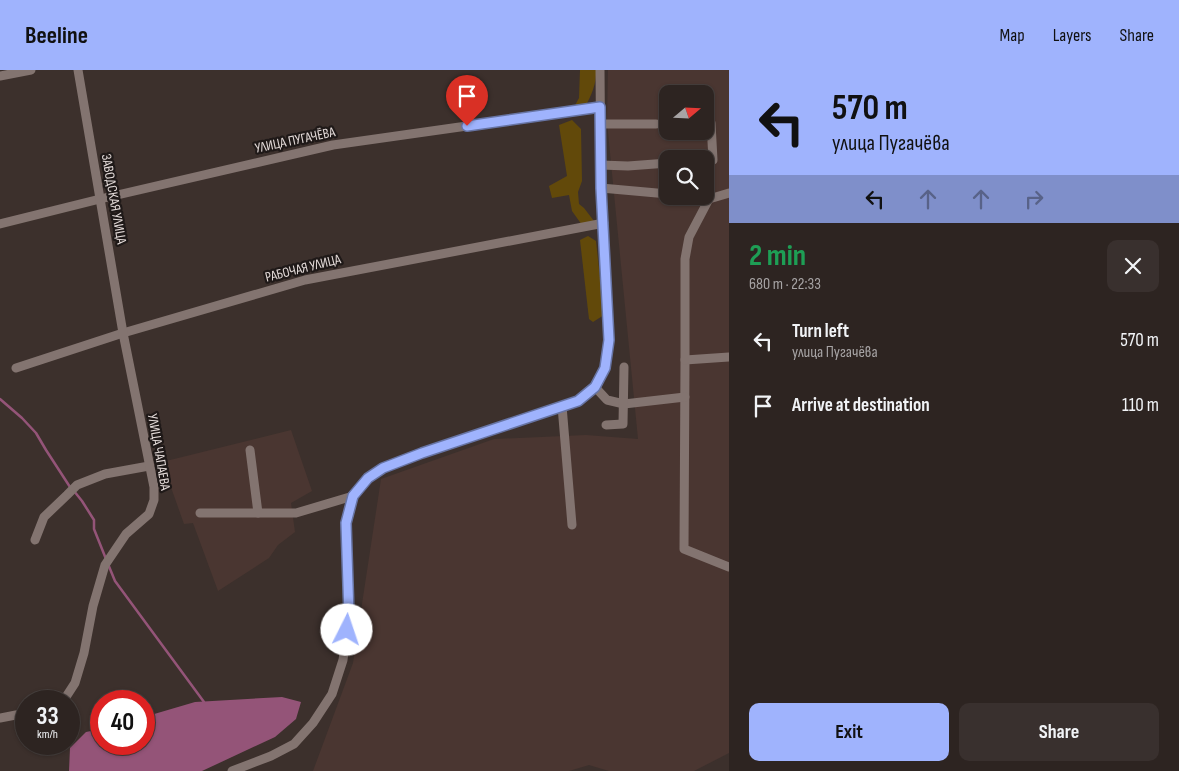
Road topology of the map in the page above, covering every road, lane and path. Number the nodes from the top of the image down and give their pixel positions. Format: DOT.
graph roads {
  1 [pos="32,70"];
  2 [pos="78,70"];
  3 [pos="600,70"];
  4 [pos="0,76"];
  5 [pos="600,107"];
  6 [pos="601,124"];
  7 [pos="656,124"];
  8 [pos="659,164"];
  9 [pos="602,165"];
  10 [pos="601,188"];
  11 [pos="729,192"];
  12 [pos="659,193"];
  13 [pos="714,198"];
  14 [pos="100,199"];
  15 [pos="707,205"];
  16 [pos="604,222"];
  17 [pos="0,224"];
  18 [pos="123,333"];
  19 [pos="729,357"];
  20 [pos="685,360"];
  21 [pos="624,367"];
  22 [pos="16,368"];
  23 [pos="595,387"];
  24 [pos="685,396"];
  25 [pos="624,404"];
  26 [pos="562,406"];
  27 [pos="606,425"];
  28 [pos="250,450"];
  29 [pos="149,466"];
  30 [pos="353,496"];
  31 [pos="200,513"];
  32 [pos="258,513"];
  33 [pos="572,525"];
  34 [pos="35,540"];
  35 [pos="729,568"];
  36 [pos="70,690"];
  37 [pos="15,715"];
  38 [pos="0,718"];
  39 [pos="232,771"];
  1 -- 4 [label="street"];
  2 -- 14 [label="street, ЗАВОДСКАЯ УЛИЦА"];
  3 -- 5 [label="street"];
  5 -- 6 [label="street"];
  5 -- 14 [label="street, УЛИЦА ПУГАЧЁВА"];
  6 -- 7 [label="street"];
  6 -- 9 [label="street"];
  8 -- 9 [label="street"];
  9 -- 10 [label="street"];
  10 -- 12 [label="street"];
  10 -- 16 [label="street"];
  11 -- 13 [label="street"];
  14 -- 17 [label="street, УЛИЦА ПУГАЧЁВА"];
  14 -- 18 [label="street, ЗАВОДСКАЯ УЛИЦА"];
  15 -- 20 [label="street"];
  16 -- 18 [label="street, РАБОЧАЯ УЛИЦА"];
  16 -- 23 [label="street"];
  18 -- 22 [label="street, РАБОЧАЯ УЛИЦА"];
  18 -- 29 [label="street, УЛИЦА ЧАПАЕВА"];
  19 -- 20 [label="street"];
  20 -- 24 [label="street"];
  21 -- 25 [label="street"];
  23 -- 25 [label="street"];
  23 -- 26 [label="street"];
  24 -- 25 [label="street"];
  24 -- 35 [label="street"];
  25 -- 27 [label="street"];
  26 -- 30 [label="street"];
  26 -- 33 [label="street"];
  28 -- 32 [label="street"];
  29 -- 34 [label="street"];
  29 -- 36 [label="street, УЛИЦА ЧАПАЕВА"];
  30 -- 32 [label="street"];
  30 -- 39 [label="street"];
  31 -- 32 [label="street"];
  37 -- 38 [label="street"];
}
